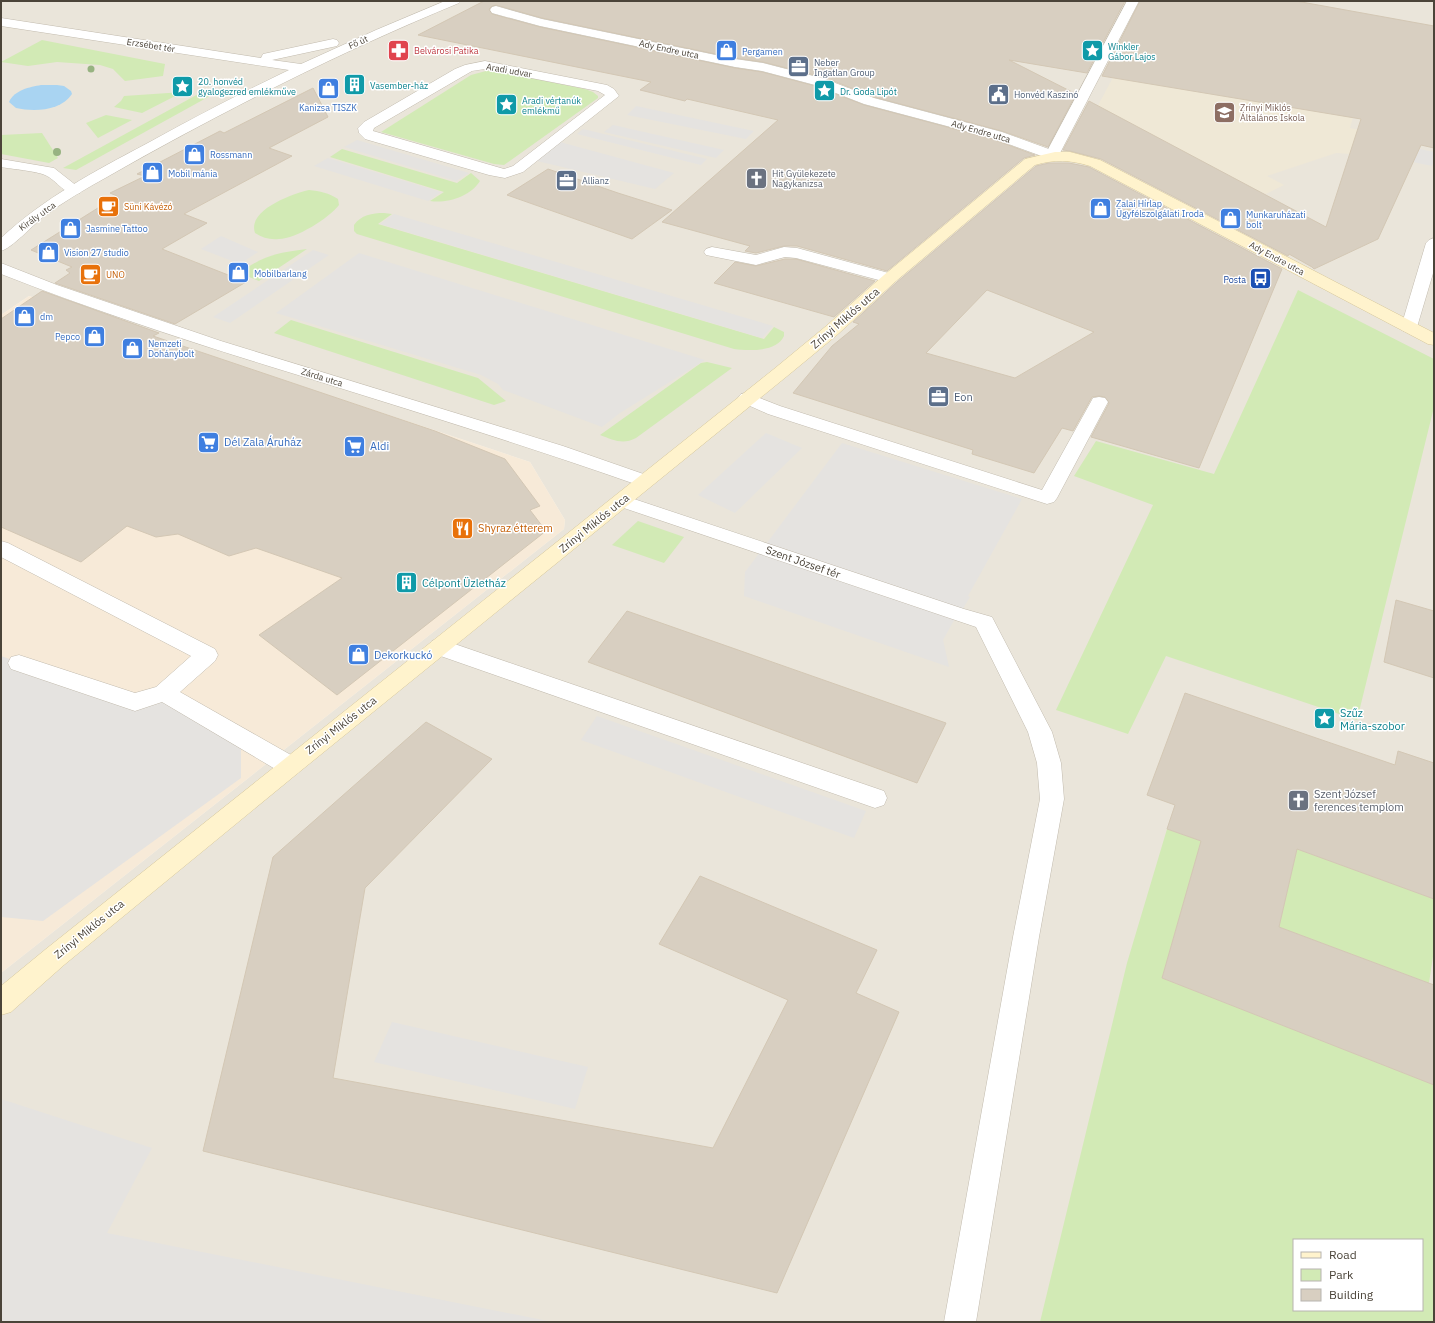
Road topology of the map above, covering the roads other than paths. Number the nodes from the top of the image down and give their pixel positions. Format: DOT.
graph roads {
  1 [pos="455,1"];
  2 [pos="1133,1"];
  3 [pos="496,10"];
  4 [pos="1,22"];
  5 [pos="381,32"];
  6 [pos="247,60"];
  7 [pos="302,68"];
  8 [pos="1052,155"];
  9 [pos="1,163"];
  10 [pos="494,172"];
  11 [pos="75,190"];
  12 [pos="1434,243"];
  13 [pos="1,246"];
  14 [pos="712,252"];
  15 [pos="1,268"];
  16 [pos="890,278"];
  17 [pos="1409,327"];
  18 [pos="1434,340"];
  19 [pos="747,398"];
  20 [pos="1099,402"];
  21 [pos="645,481"];
  22 [pos="622,501"];
  23 [pos="1,548"];
  24 [pos="440,647"];
  25 [pos="19,663"];
  26 [pos="164,693"];
  27 [pos="290,766"];
  28 [pos="876,798"];
  29 [pos="1,1003"];
  30 [pos="960,1322"];
  1 -- 5 [label="street, Fő út"];
  2 -- 8 [label="street"];
  3 -- 8 [label="street, Ady Endre utca"];
  4 -- 6 [label="street, Erzsébet tér"];
  5 -- 6 [label="street"];
  5 -- 7 [label="street, Fő út"];
  6 -- 7 [label="street, Erzsébet tér"];
  7 -- 11 [label="street, Fő út"];
  8 -- 16 [label="main road, Zrínyi Miklós utca"];
  8 -- 17 [label="main road, Ady Endre utca"];
  9 -- 11 [label="street"];
  10 -- 10 [label="street, Aradi udvar"];
  11 -- 13 [label="street, Király utca"];
  12 -- 17 [label="street"];
  14 -- 16 [label="street"];
  15 -- 21 [label="street, Zárda utca"];
  16 -- 19 [label="main road, Zrínyi Miklós utca"];
  17 -- 18 [label="main road, Ady Endre utca"];
  19 -- 20 [label="street"];
  19 -- 21 [label="main road, Zrínyi Miklós utca"];
  21 -- 22 [label="main road, Zrínyi Miklós utca"];
  22 -- 24 [label="main road, Zrínyi Miklós utca"];
  22 -- 30 [label="street, Szent József tér"];
  23 -- 26 [label="street"];
  24 -- 27 [label="main road, Zrínyi Miklós utca"];
  24 -- 28 [label="street"];
  25 -- 26 [label="street"];
  26 -- 27 [label="street"];
  27 -- 29 [label="main road, Zrínyi Miklós utca"];
}
